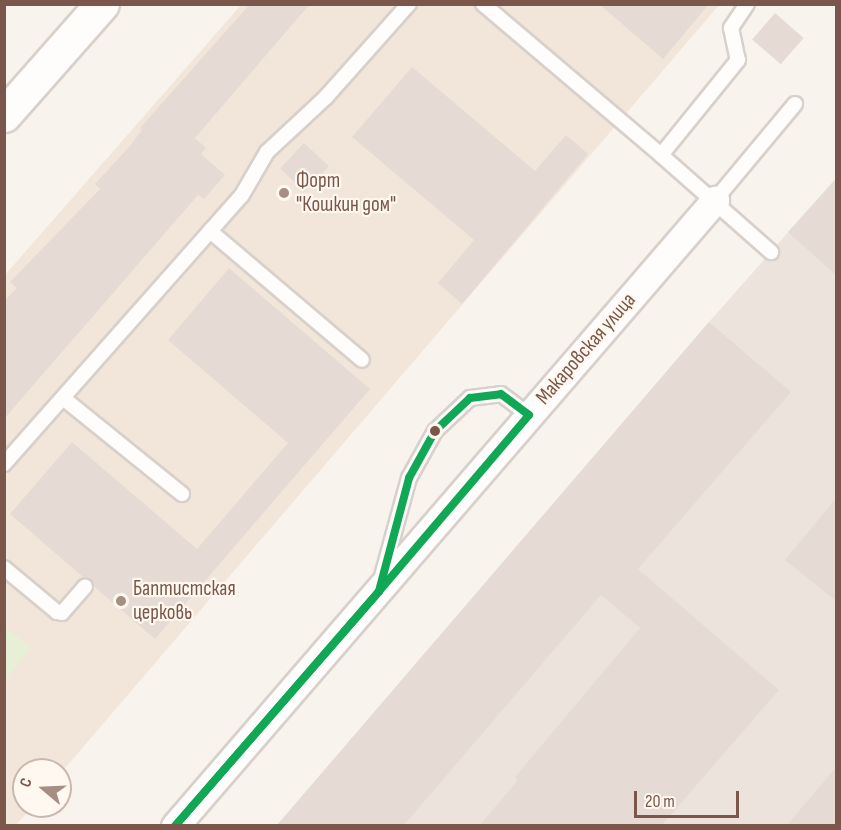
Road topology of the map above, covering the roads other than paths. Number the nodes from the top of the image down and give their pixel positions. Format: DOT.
graph roads {
  1 [pos="102,4"];
  2 [pos="409,4"];
  3 [pos="483,4"];
  4 [pos="747,4"];
  5 [pos="795,104"];
  6 [pos="4,116"];
  7 [pos="661,155"];
  8 [pos="714,200"];
  9 [pos="210,231"];
  10 [pos="771,252"];
  11 [pos="362,360"];
  12 [pos="63,398"];
  13 [pos="529,415"];
  14 [pos="4,464"];
  15 [pos="182,494"];
  16 [pos="4,568"];
  17 [pos="85,587"];
  18 [pos="378,591"];
  19 [pos="176,825"];
  1 -- 6 [label="street"];
  2 -- 9 [label="lane"];
  3 -- 7 [label="lane"];
  4 -- 7 [label="lane"];
  5 -- 8 [label="lane"];
  7 -- 8 [label="lane"];
  8 -- 10 [label="lane"];
  8 -- 13 [label="street, Макаровская улица"];
  9 -- 11 [label="lane"];
  9 -- 12 [label="lane"];
  12 -- 14 [label="lane"];
  12 -- 15 [label="lane"];
  13 -- 18 [label="street, Макаровская улица"];
  13 -- 18 [label="lane"];
  16 -- 17 [label="lane"];
  18 -- 19 [label="street, Макаровская улица"];
}
